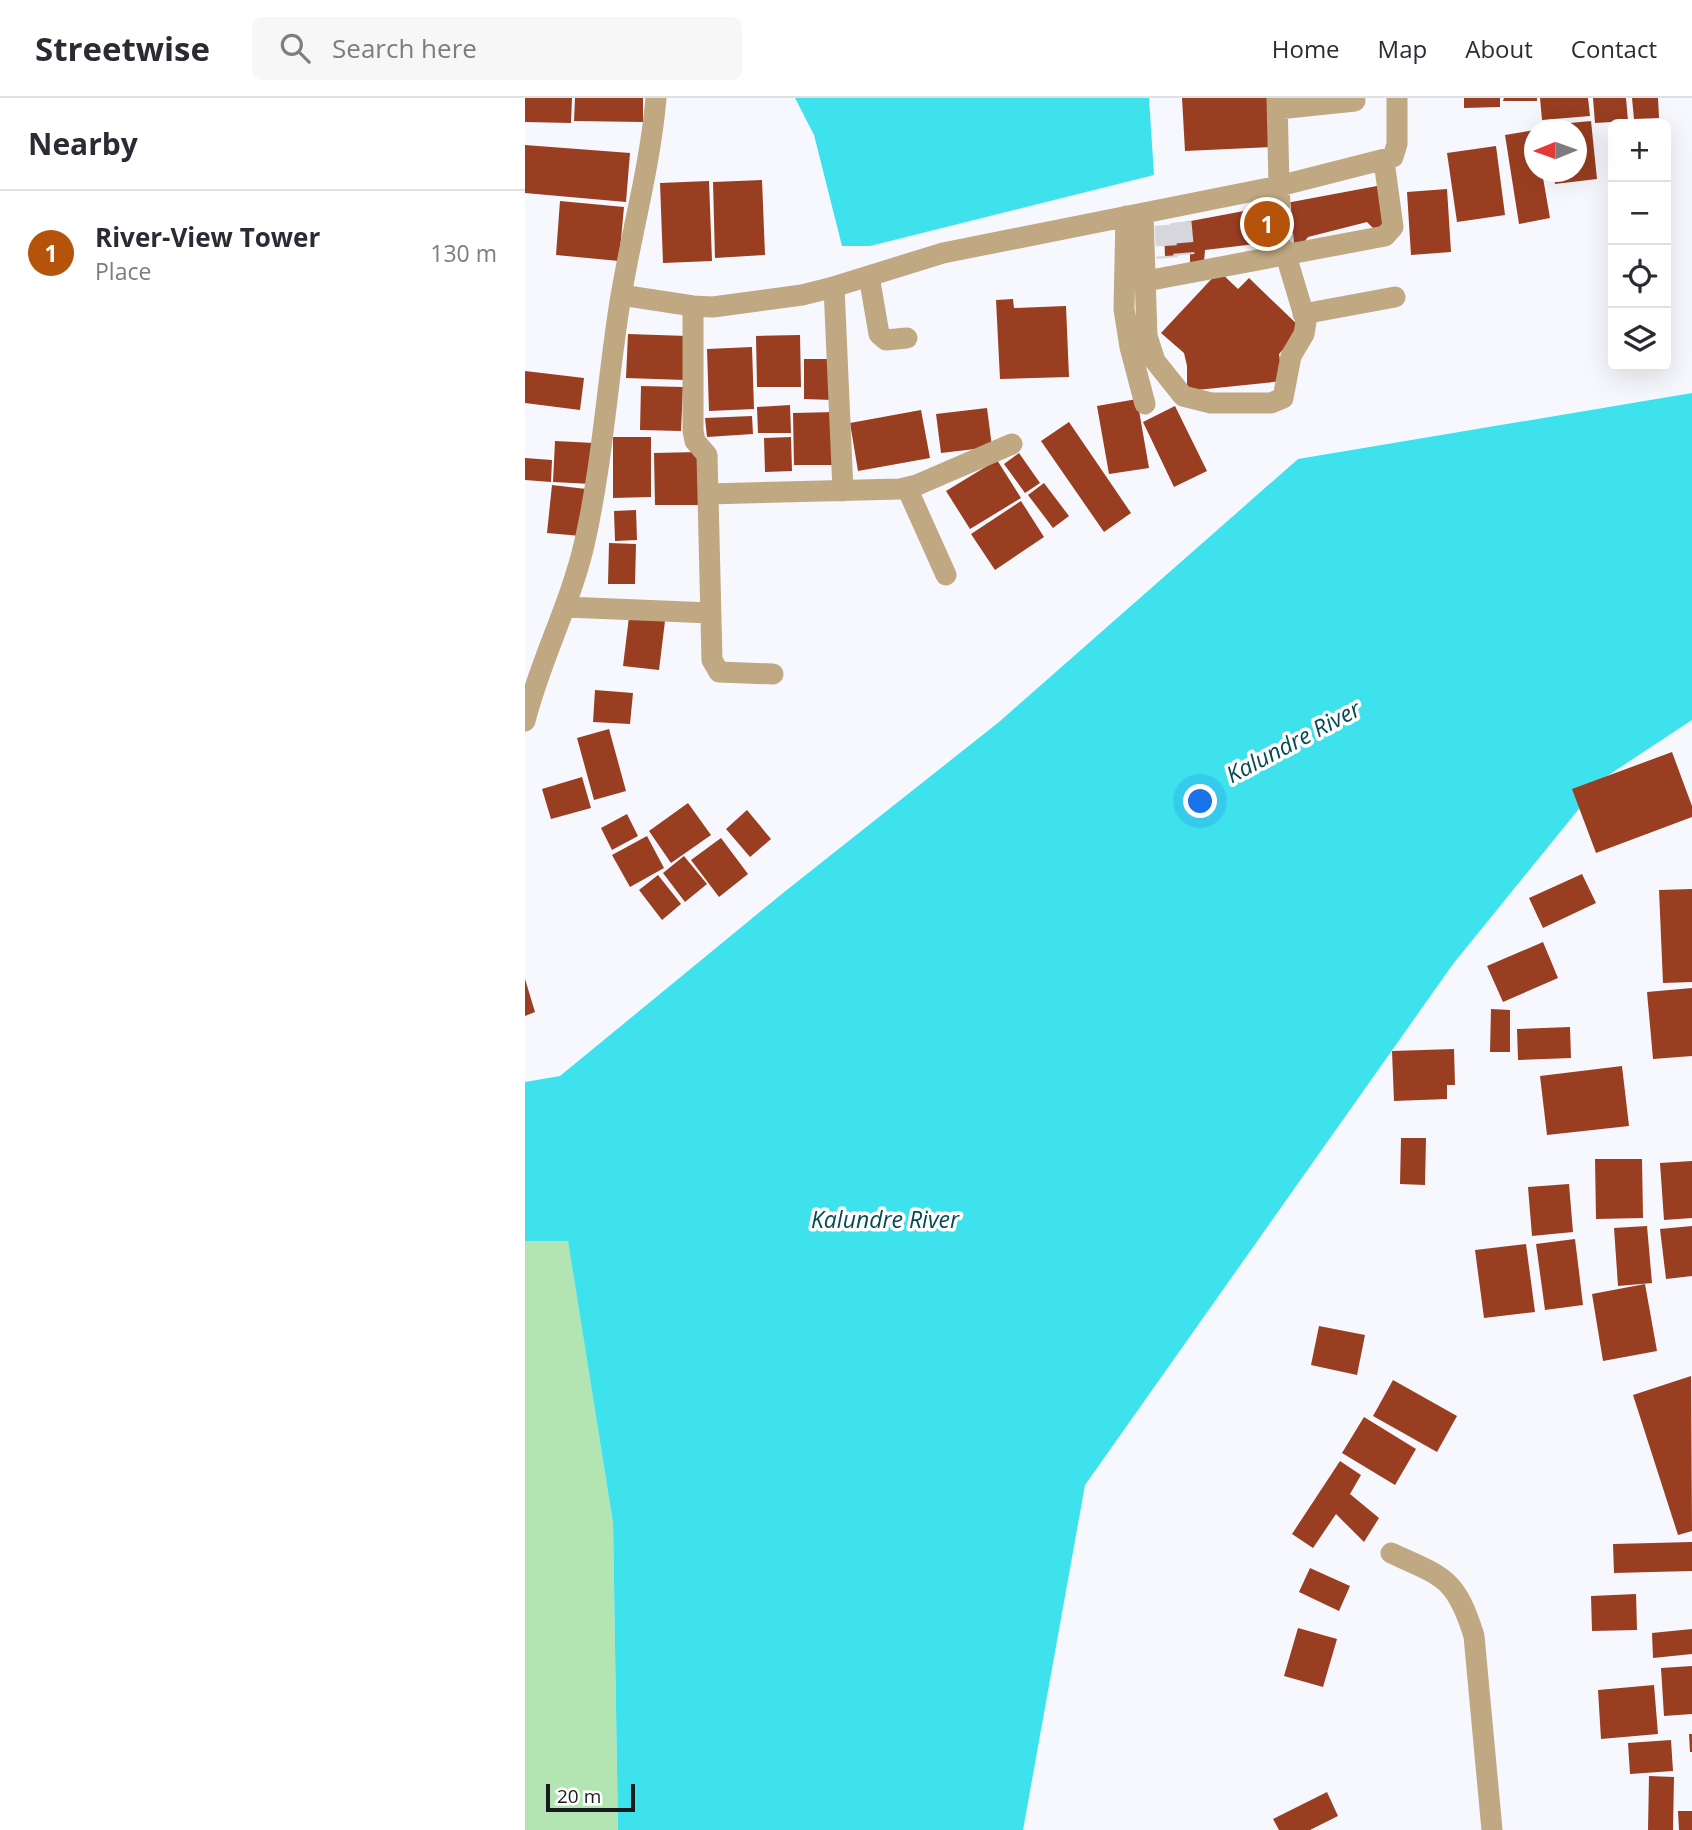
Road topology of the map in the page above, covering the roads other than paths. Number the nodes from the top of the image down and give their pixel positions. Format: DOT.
graph roads {
  1 [pos="656,98"];
  2 [pos="1397,98"];
  3 [pos="1355,101"];
  4 [pos="1278,104"];
  5 [pos="1384,161"];
  6 [pos="1282,194"];
  7 [pos="1160,215"];
  8 [pos="1286,252"];
  9 [pos="869,276"];
  10 [pos="1146,281"];
  11 [pos="834,287"];
  12 [pos="621,295"];
  13 [pos="1395,296"];
  14 [pos="694,306"];
  15 [pos="1303,314"];
  16 [pos="907,338"];
  17 [pos="1145,404"];
  18 [pos="1012,444"];
  19 [pos="907,488"];
  20 [pos="843,491"];
  21 [pos="708,494"];
  22 [pos="946,575"];
  23 [pos="566,607"];
  24 [pos="711,613"];
  25 [pos="773,674"];
  26 [pos="525,721"];
  27 [pos="1391,1553"];
  28 [pos="1492,1830"];
  1 -- 12 [label="street"];
  2 -- 5 [label="street"];
  3 -- 4 [label="street"];
  4 -- 6 [label="street"];
  5 -- 6 [label="street"];
  5 -- 8 [label="street"];
  6 -- 7 [label="street"];
  7 -- 9 [label="street"];
  7 -- 10 [label="street"];
  7 -- 17 [label="street"];
  8 -- 10 [label="street"];
  8 -- 15 [label="street"];
  9 -- 11 [label="street"];
  9 -- 16 [label="street"];
  10 -- 15 [label="street"];
  11 -- 14 [label="street"];
  11 -- 20 [label="street"];
  12 -- 14 [label="street"];
  12 -- 23 [label="street"];
  13 -- 15 [label="street"];
  14 -- 21 [label="street"];
  18 -- 19 [label="street"];
  19 -- 20 [label="street"];
  19 -- 22 [label="street"];
  20 -- 21 [label="street"];
  21 -- 24 [label="street"];
  23 -- 24 [label="street"];
  23 -- 26 [label="street"];
  24 -- 25 [label="street"];
  27 -- 28 [label="street"];
}
